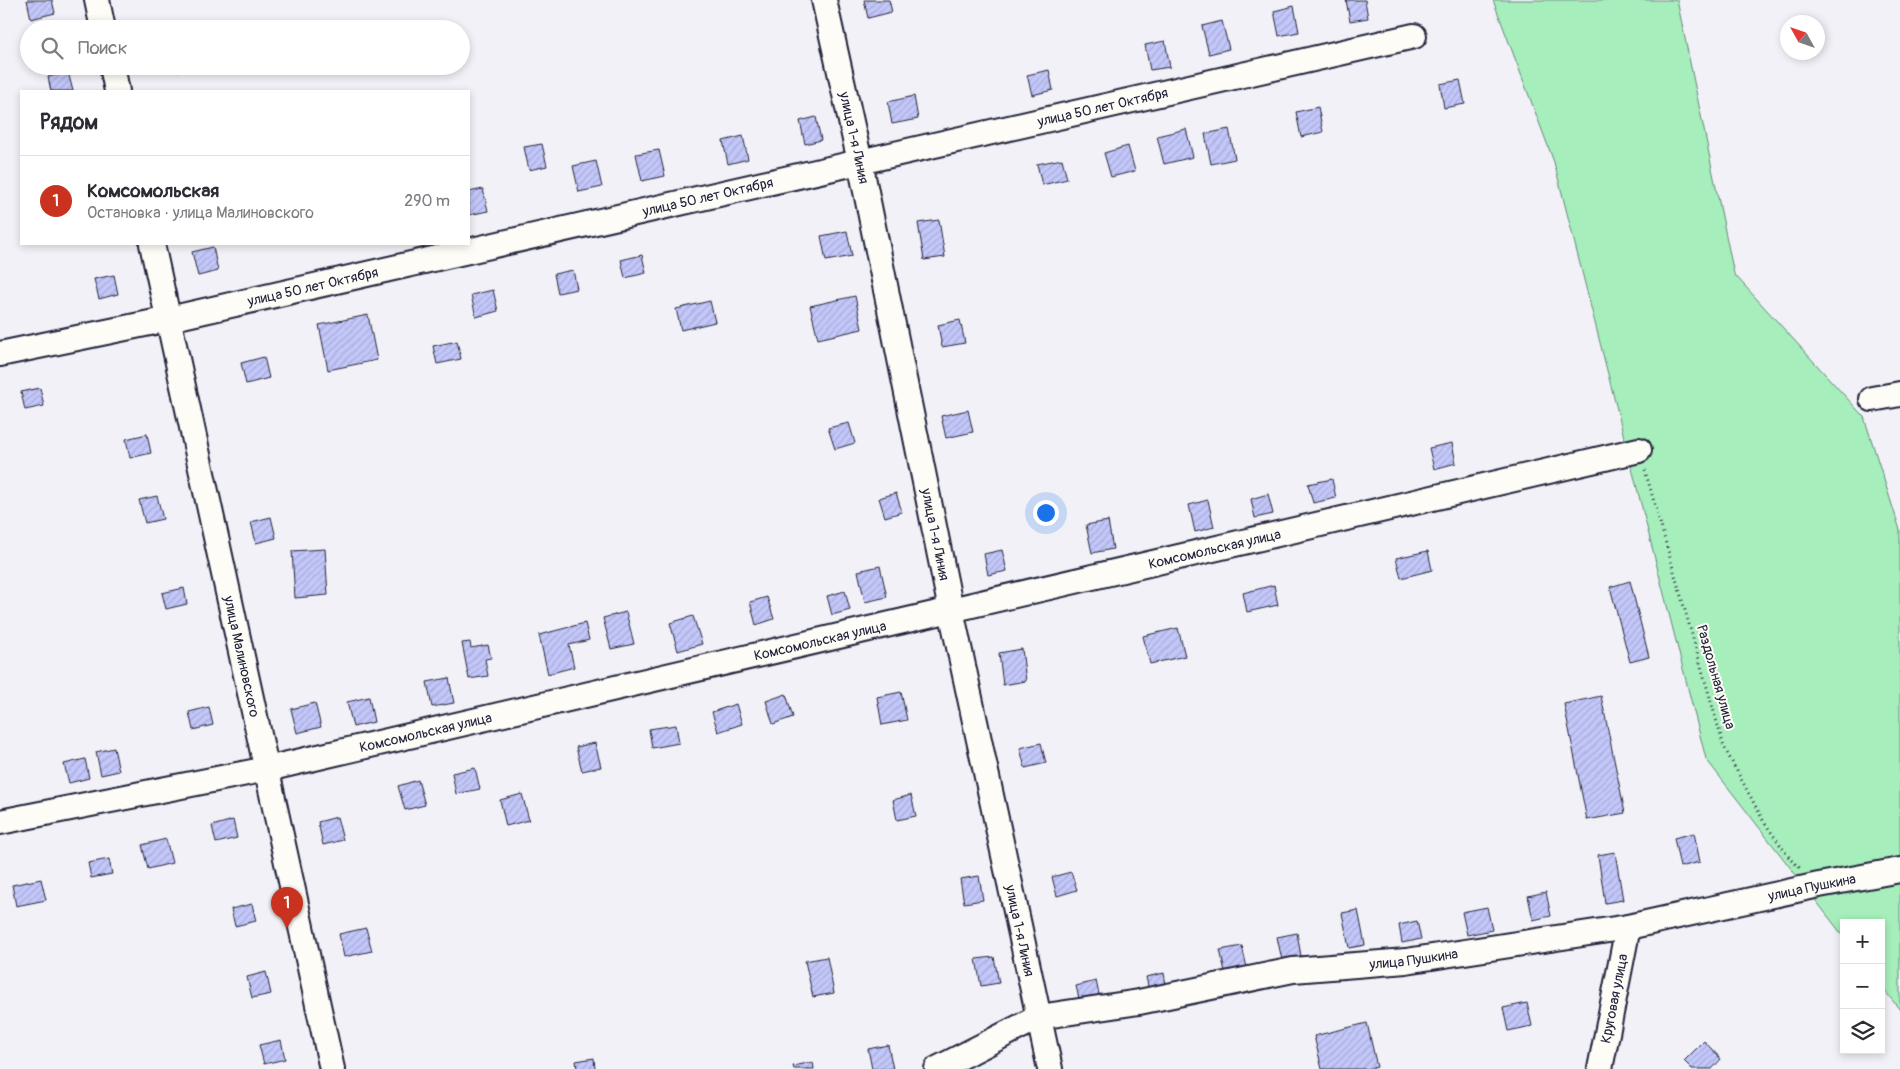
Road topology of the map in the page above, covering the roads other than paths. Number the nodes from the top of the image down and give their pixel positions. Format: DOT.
graph roads {
  1 [pos="97,0"];
  2 [pos="824,0"];
  3 [pos="101,20"];
  4 [pos="1414,36"];
  5 [pos="114,75"];
  6 [pos="117,90"];
  7 [pos="860,162"];
  8 [pos="152,245"];
  9 [pos="168,318"];
  10 [pos="0,354"];
  11 [pos="1900,394"];
  12 [pos="1872,399"];
  13 [pos="1639,450"];
  14 [pos="951,610"];
  15 [pos="267,768"];
  16 [pos="0,822"];
  17 [pos="1900,870"];
  18 [pos="1628,927"];
  19 [pos="1039,1017"];
  20 [pos="332,1069"];
  21 [pos="937,1069"];
  22 [pos="1050,1069"];
  23 [pos="1600,1069"];
  1 -- 3 [label="street"];
  2 -- 7 [label="street, улица 1-я Линия"];
  4 -- 7 [label="street, улица 50 лет Октября"];
  5 -- 6 [label="street"];
  7 -- 9 [label="street, улица 50 лет Октября"];
  7 -- 14 [label="street, улица 1-я Линия"];
  8 -- 9 [label="street, улица Малиновского"];
  9 -- 10 [label="street, улица 50 лет Октября"];
  9 -- 15 [label="street, улица Малиновского"];
  11 -- 12 [label="street"];
  13 -- 14 [label="street, Комсомольская улица"];
  14 -- 15 [label="street, Комсомольская улица"];
  14 -- 19 [label="street, улица 1-я Линия"];
  15 -- 16 [label="street, Комсомольская улица"];
  15 -- 20 [label="street, улица Малиновского"];
  17 -- 18 [label="street, улица Пушкина"];
  18 -- 19 [label="street, улица Пушкина"];
  18 -- 23 [label="street, Круговая улица"];
  19 -- 21 [label="street, улица Пушкина"];
  19 -- 22 [label="street, улица 1-я Линия"];
}
